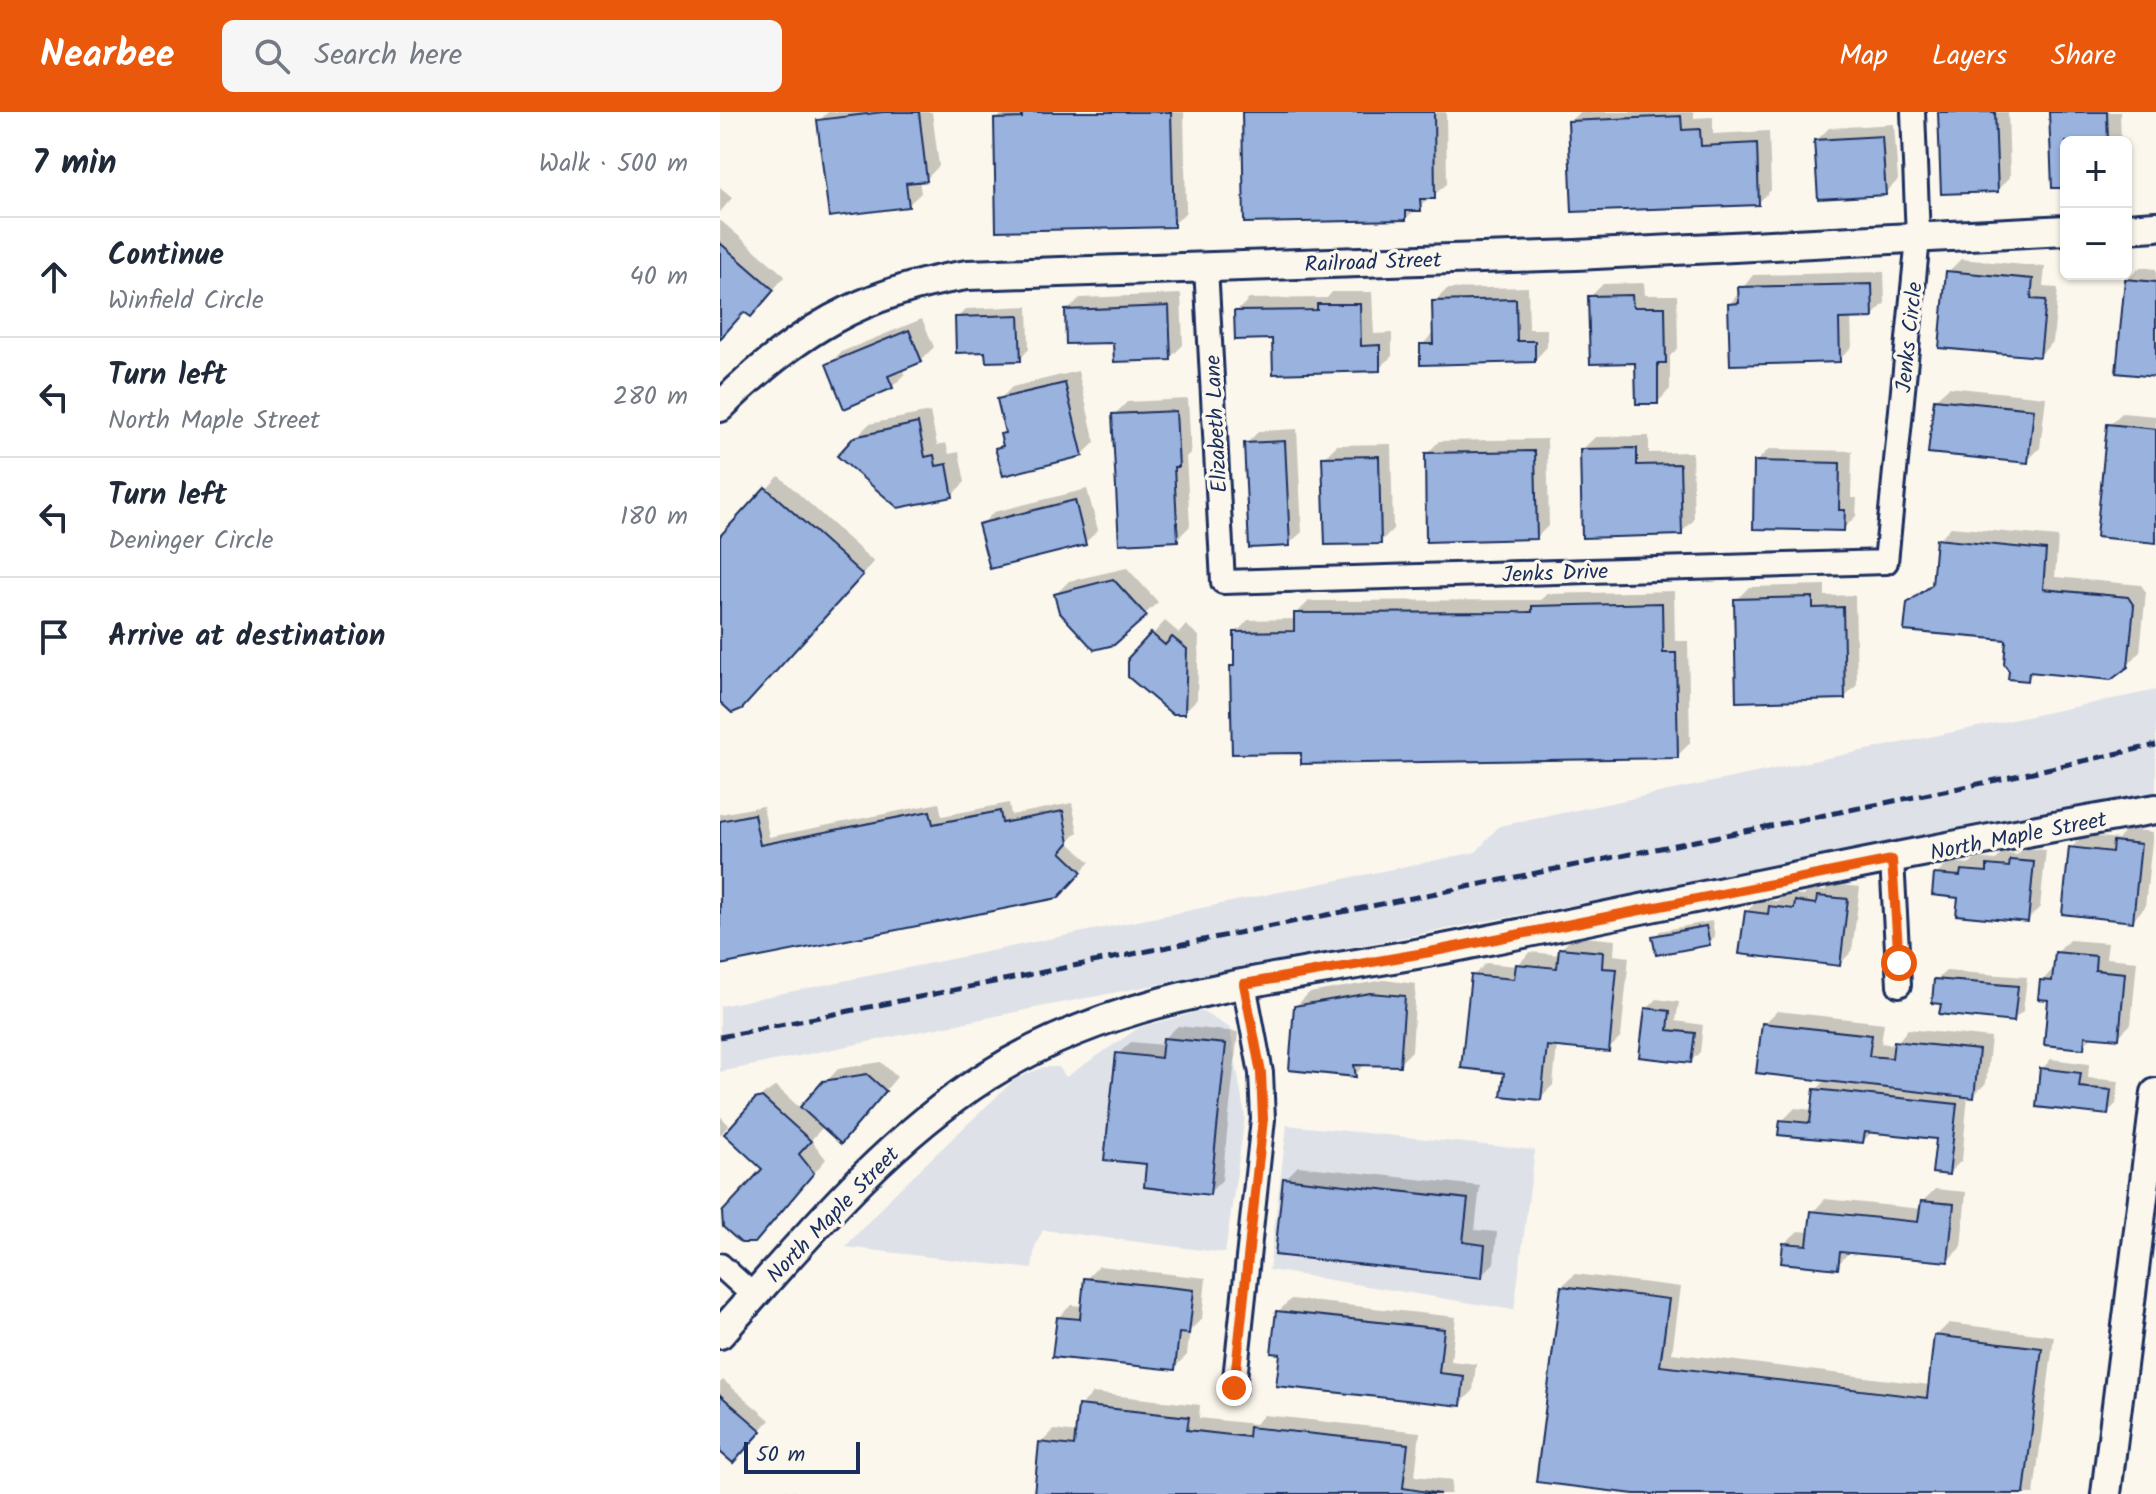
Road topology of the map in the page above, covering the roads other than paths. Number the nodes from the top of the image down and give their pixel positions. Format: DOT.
graph roads {
  1 [pos="1913,112"];
  2 [pos="2156,226"];
  3 [pos="2132,228"];
  4 [pos="2060,230"];
  5 [pos="1918,238"];
  6 [pos="1206,267"];
  7 [pos="720,407"];
  8 [pos="1886,562"];
  9 [pos="1223,582"];
  10 [pos="2156,809"];
  11 [pos="1892,860"];
  12 [pos="1244,984"];
  13 [pos="1899,985"];
  14 [pos="2156,1093"];
  15 [pos="720,1265"];
  16 [pos="754,1296"];
  17 [pos="720,1334"];
  18 [pos="1234,1388"];
  19 [pos="2106,1494"];
  1 -- 5 [label="street, Jenks Circle"];
  2 -- 3 [label="main road"];
  4 -- 5 [label="main road, Railroad Street"];
  5 -- 6 [label="main road, Railroad Street"];
  5 -- 8 [label="street, Jenks Circle"];
  6 -- 7 [label="main road, Railroad Street"];
  6 -- 9 [label="street, Elizabeth Lane"];
  8 -- 9 [label="street, Jenks Drive"];
  10 -- 11 [label="main road, North Maple Street"];
  11 -- 12 [label="main road, North Maple Street"];
  11 -- 13 [label="street"];
  12 -- 16 [label="main road, North Maple Street"];
  12 -- 18 [label="street"];
  14 -- 19 [label="main road"];
  15 -- 16 [label="street"];
  16 -- 17 [label="main road, North Maple Street"];
}
